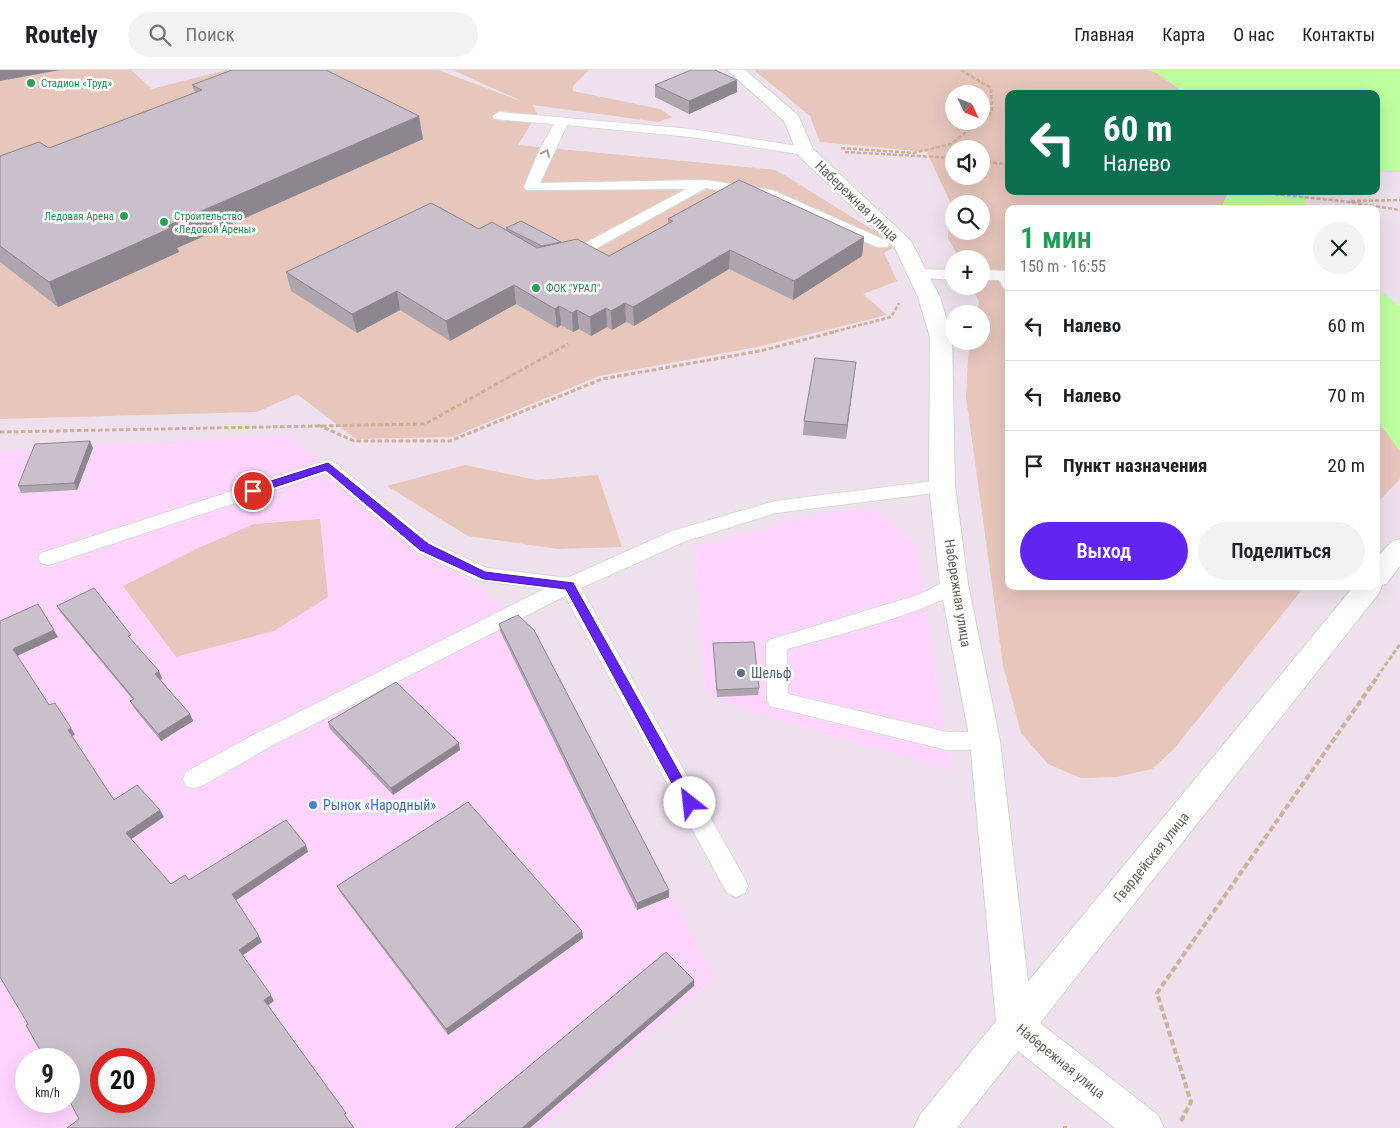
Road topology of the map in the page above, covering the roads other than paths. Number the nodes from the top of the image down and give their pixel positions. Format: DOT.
graph roads {
  1 [pos="735,70"];
  2 [pos="499,116"];
  3 [pos="563,120"];
  4 [pos="804,149"];
  5 [pos="705,184"];
  6 [pos="882,244"];
  7 [pos="548,258"];
  8 [pos="916,274"];
  9 [pos="945,274"];
  10 [pos="990,275"];
  11 [pos="1005,275"];
  12 [pos="942,486"];
  13 [pos="1400,548"];
  14 [pos="48,558"];
  15 [pos="1380,572"];
  16 [pos="954,584"];
  17 [pos="569,585"];
  18 [pos="1366,590"];
  19 [pos="985,741"];
  20 [pos="194,779"];
  21 [pos="736,886"];
  22 [pos="1014,1026"];
  23 [pos="933,1128"];
  24 [pos="1145,1128"];
  1 -- 4 [label="street, Набережная улица"];
  2 -- 3 [label="lane"];
  3 -- 4 [label="lane"];
  5 -- 3 [label="lane, one-way"];
  4 -- 8 [label="street, Набережная улица"];
  5 -- 6 [label="lane"];
  5 -- 7 [label="lane"];
  8 -- 9 [label="lane"];
  8 -- 12 [label="street, Набережная улица"];
  10 -- 11 [label="lane"];
  12 -- 16 [label="street, Набережная улица"];
  12 -- 17 [label="lane"];
  13 -- 15 [label="street, Гвардейская улица"];
  14 -- 17 [label="lane"];
  16 -- 19 [label="street, Набережная улица"];
  16 -- 19 [label="lane"];
  17 -- 20 [label="lane"];
  17 -- 21 [label="lane"];
  18 -- 22 [label="street, Гвардейская улица"];
  19 -- 22 [label="street, Набережная улица"];
  22 -- 23 [label="street, Гвардейская улица"];
  22 -- 24 [label="street, Набережная улица"];
}
